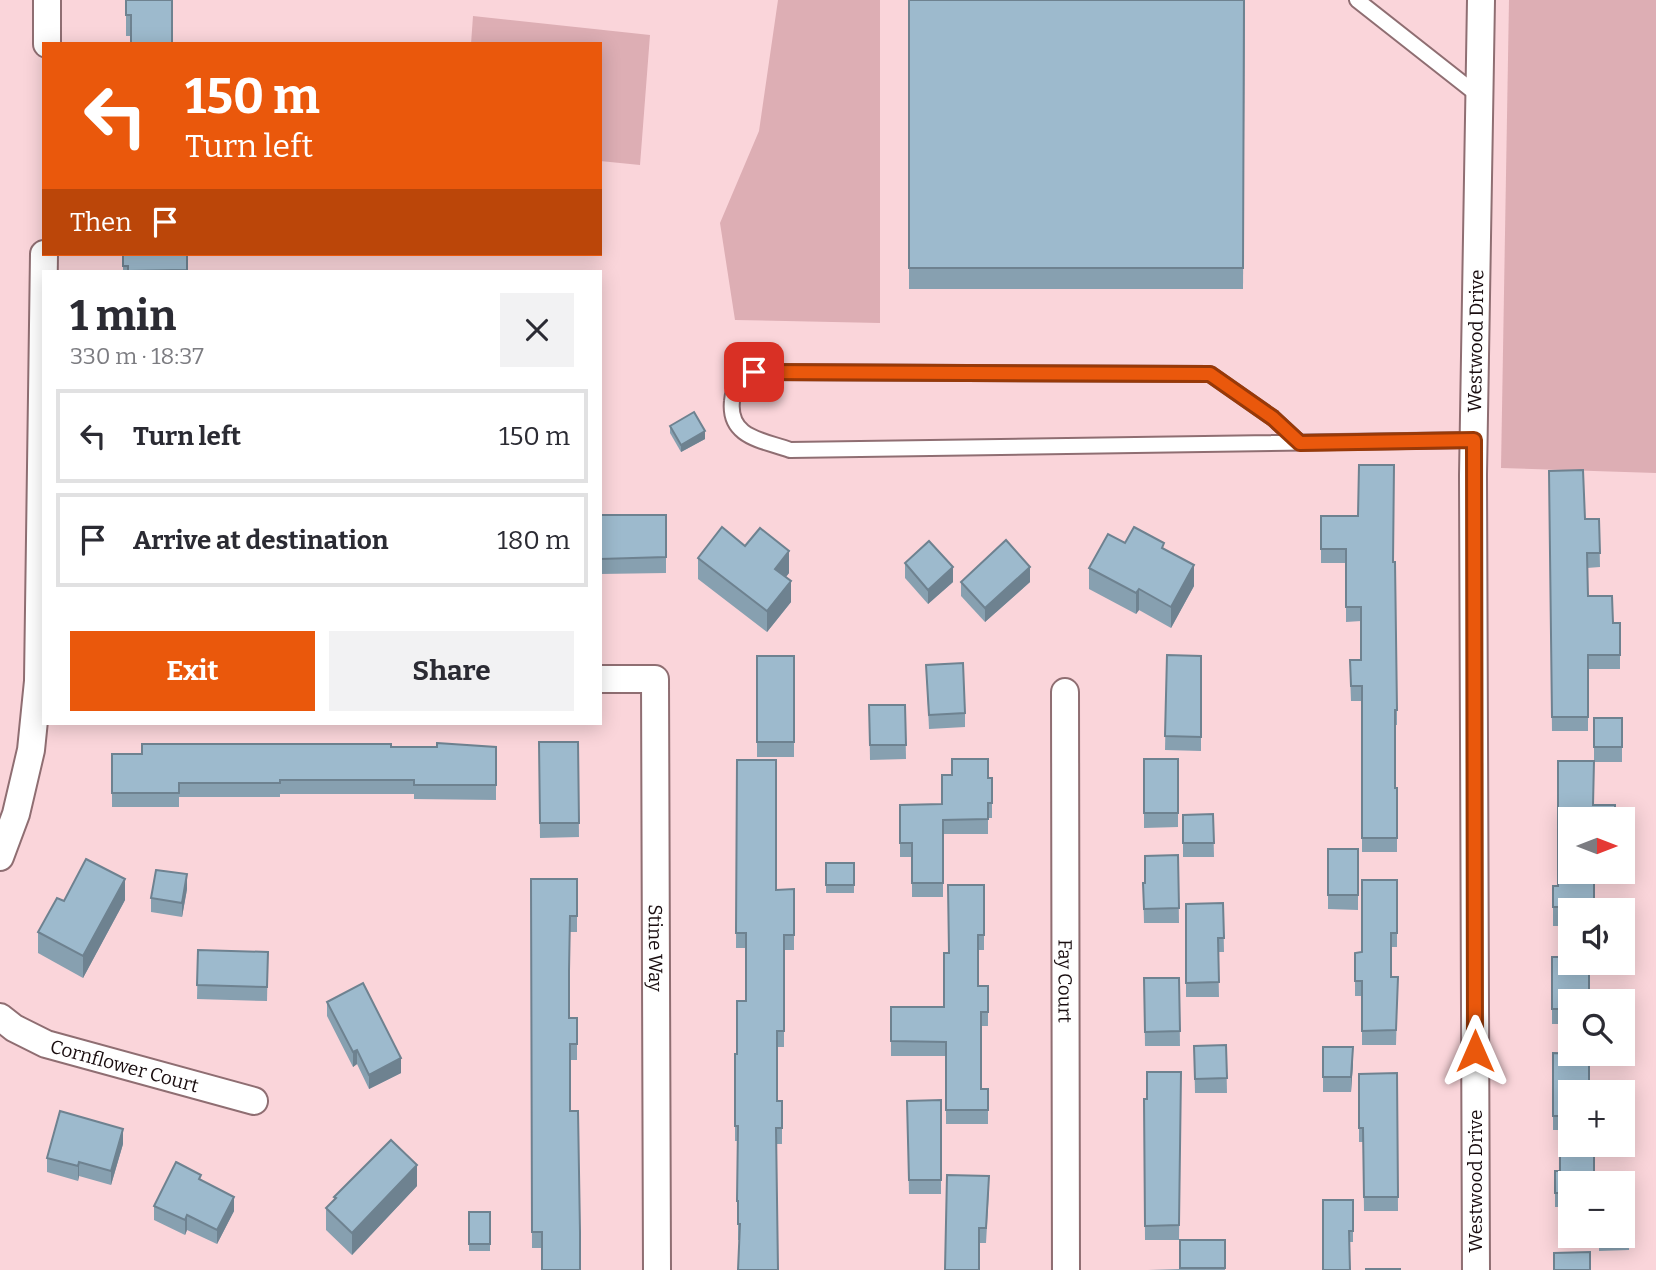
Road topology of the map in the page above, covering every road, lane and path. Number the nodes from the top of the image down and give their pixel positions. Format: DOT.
graph roads {
  1 [pos="47,0"];
  2 [pos="1357,0"];
  3 [pos="1480,0"];
  4 [pos="47,42"];
  5 [pos="1479,96"];
  6 [pos="1474,440"];
  7 [pos="1300,443"];
  8 [pos="42,539"];
  9 [pos="602,679"];
  10 [pos="41,681"];
  11 [pos="1065,692"];
  12 [pos="0,857"];
  13 [pos="0,1017"];
  14 [pos="254,1101"];
  15 [pos="657,1270"];
  16 [pos="1066,1270"];
  17 [pos="1476,1270"];
  1 -- 4 [label="street"];
  2 -- 5 [label="lane"];
  3 -- 5 [label="street, Westwood Drive"];
  5 -- 6 [label="street, Westwood Drive"];
  6 -- 7 [label="lane"];
  6 -- 17 [label="street, Westwood Drive"];
  7 -- 7 [label="lane"];
  8 -- 10 [label="street"];
  9 -- 15 [label="street, Stine Way"];
  10 -- 12 [label="street"];
  11 -- 16 [label="street, Fay Court"];
  13 -- 14 [label="street, Cornflower Court"];
}
